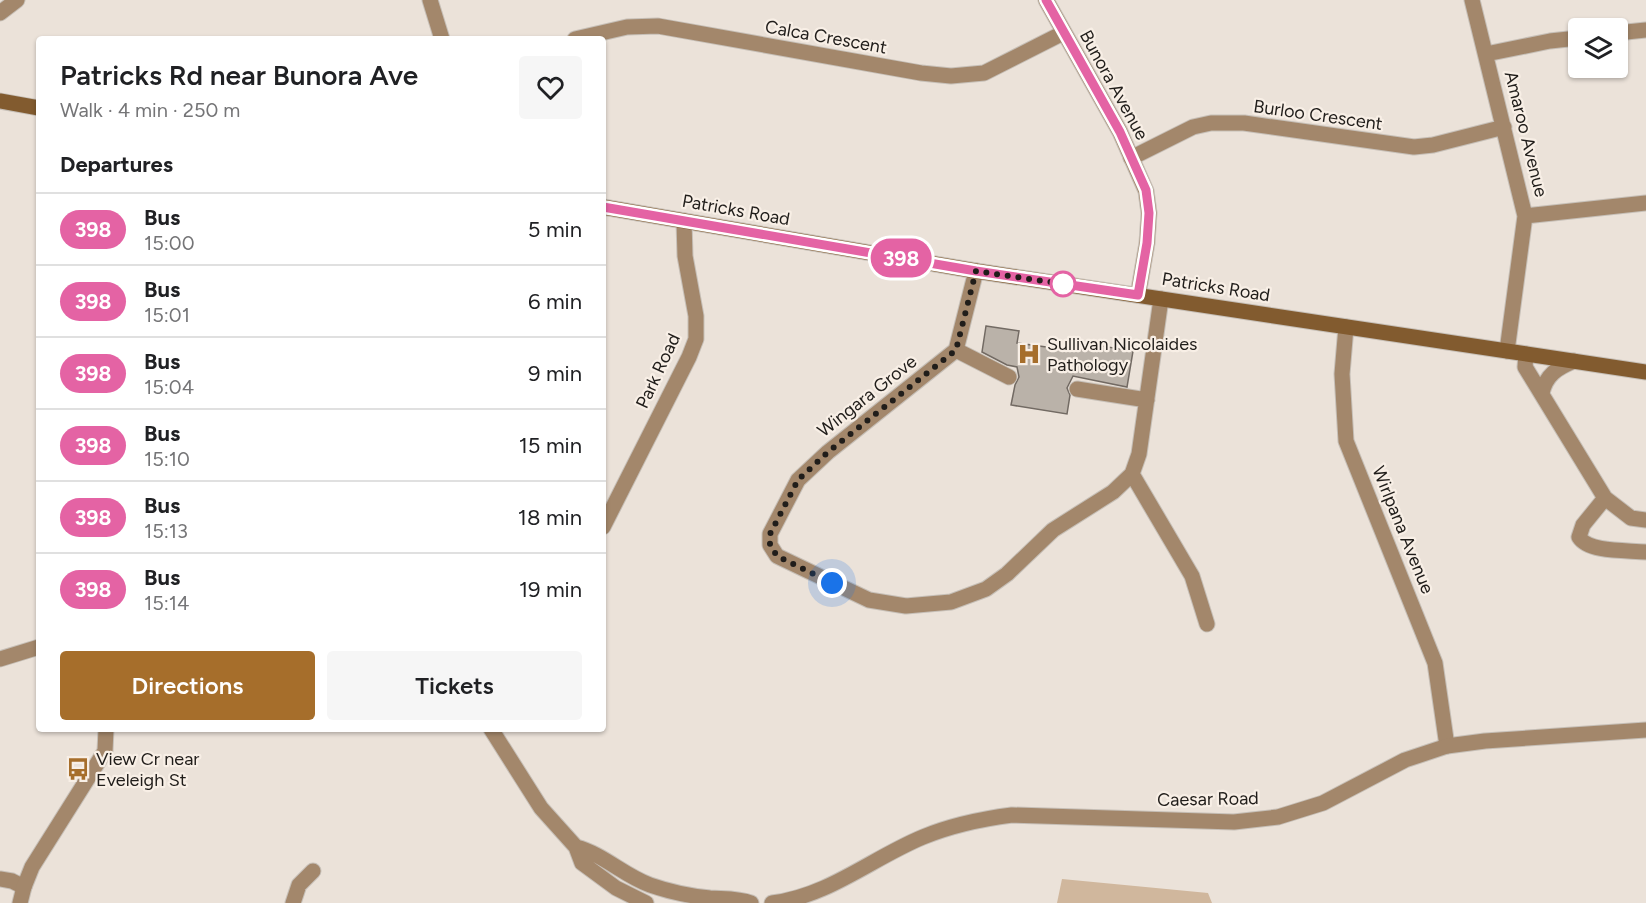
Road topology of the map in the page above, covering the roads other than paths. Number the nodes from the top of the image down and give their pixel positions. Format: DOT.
graph roads {
  1 [pos="17,0"];
  2 [pos="430,0"];
  3 [pos="1046,0"];
  4 [pos="1472,0"];
  5 [pos="0,13"];
  6 [pos="1646,30"];
  7 [pos="1628,32"];
  8 [pos="1063,33"];
  9 [pos="441,36"];
  10 [pos="588,36"];
  11 [pos="1568,39"];
  12 [pos="1486,54"];
  13 [pos="0,101"];
  14 [pos="36,107"];
  15 [pos="1504,127"];
  16 [pos="1131,158"];
  17 [pos="1646,203"];
  18 [pos="606,208"];
  19 [pos="1525,216"];
  20 [pos="684,221"];
  21 [pos="976,271"];
  22 [pos="1138,295"];
  23 [pos="1161,299"];
  24 [pos="1346,327"];
  25 [pos="956,350"];
  26 [pos="1507,351"];
  27 [pos="1526,354"];
  28 [pos="1574,361"];
  29 [pos="1646,372"];
  30 [pos="1009,377"];
  31 [pos="1077,390"];
  32 [pos="1542,393"];
  33 [pos="1147,400"];
  34 [pos="1132,474"];
  35 [pos="1605,498"];
  36 [pos="1646,520"];
  37 [pos="606,521"];
  38 [pos="1646,552"];
  39 [pos="1207,624"];
  40 [pos="36,648"];
  41 [pos="0,659"];
  42 [pos="1646,730"];
  43 [pos="106,732"];
  44 [pos="493,732"];
  45 [pos="1447,746"];
  46 [pos="576,847"];
  47 [pos="313,871"];
  48 [pos="0,879"];
  49 [pos="24,887"];
  50 [pos="616,888"];
  51 [pos="672,897"];
  52 [pos="20,903"];
  53 [pos="293,903"];
  54 [pos="624,903"];
  55 [pos="646,903"];
  56 [pos="752,903"];
  57 [pos="772,903"];
  1 -- 5 [label="street"];
  2 -- 9 [label="street"];
  3 -- 8 [label="street, Bunora Avenue"];
  4 -- 12 [label="street, Amaroo Avenue"];
  6 -- 7 [label="street"];
  8 -- 10 [label="street, Calca Crescent"];
  8 -- 16 [label="street, Bunora Avenue"];
  11 -- 12 [label="street"];
  12 -- 15 [label="street, Amaroo Avenue"];
  13 -- 14 [label="main road"];
  15 -- 16 [label="street, Burloo Crescent"];
  15 -- 19 [label="street, Amaroo Avenue"];
  16 -- 22 [label="street, Bunora Avenue"];
  17 -- 19 [label="street"];
  18 -- 20 [label="main road, Patricks Road"];
  19 -- 26 [label="street, Amaroo Avenue"];
  20 -- 21 [label="main road, Patricks Road"];
  20 -- 37 [label="street, Park Road"];
  21 -- 22 [label="main road, Patricks Road"];
  21 -- 25 [label="street"];
  22 -- 23 [label="main road, Patricks Road"];
  23 -- 24 [label="main road, Patricks Road"];
  23 -- 33 [label="street"];
  24 -- 26 [label="main road, Patricks Road"];
  24 -- 45 [label="street, Wirlpana Avenue"];
  25 -- 30 [label="street"];
  25 -- 34 [label="street, Wingara Grove"];
  26 -- 27 [label="main road, Patricks Road"];
  27 -- 28 [label="main road, Patricks Road"];
  27 -- 32 [label="street"];
  28 -- 29 [label="main road, Patricks Road"];
  28 -- 32 [label="street"];
  31 -- 33 [label="street"];
  32 -- 35 [label="street"];
  33 -- 34 [label="street"];
  34 -- 39 [label="street"];
  35 -- 36 [label="street"];
  35 -- 38 [label="street"];
  40 -- 41 [label="street"];
  42 -- 45 [label="street, Caesar Road"];
  43 -- 49 [label="street"];
  44 -- 46 [label="street"];
  45 -- 57 [label="street, Caesar Road"];
  46 -- 50 [label="street"];
  46 -- 51 [label="street"];
  47 -- 53 [label="street"];
  48 -- 49 [label="street"];
  49 -- 52 [label="street"];
  50 -- 54 [label="street"];
  50 -- 55 [label="street"];
  51 -- 56 [label="street"];
}
